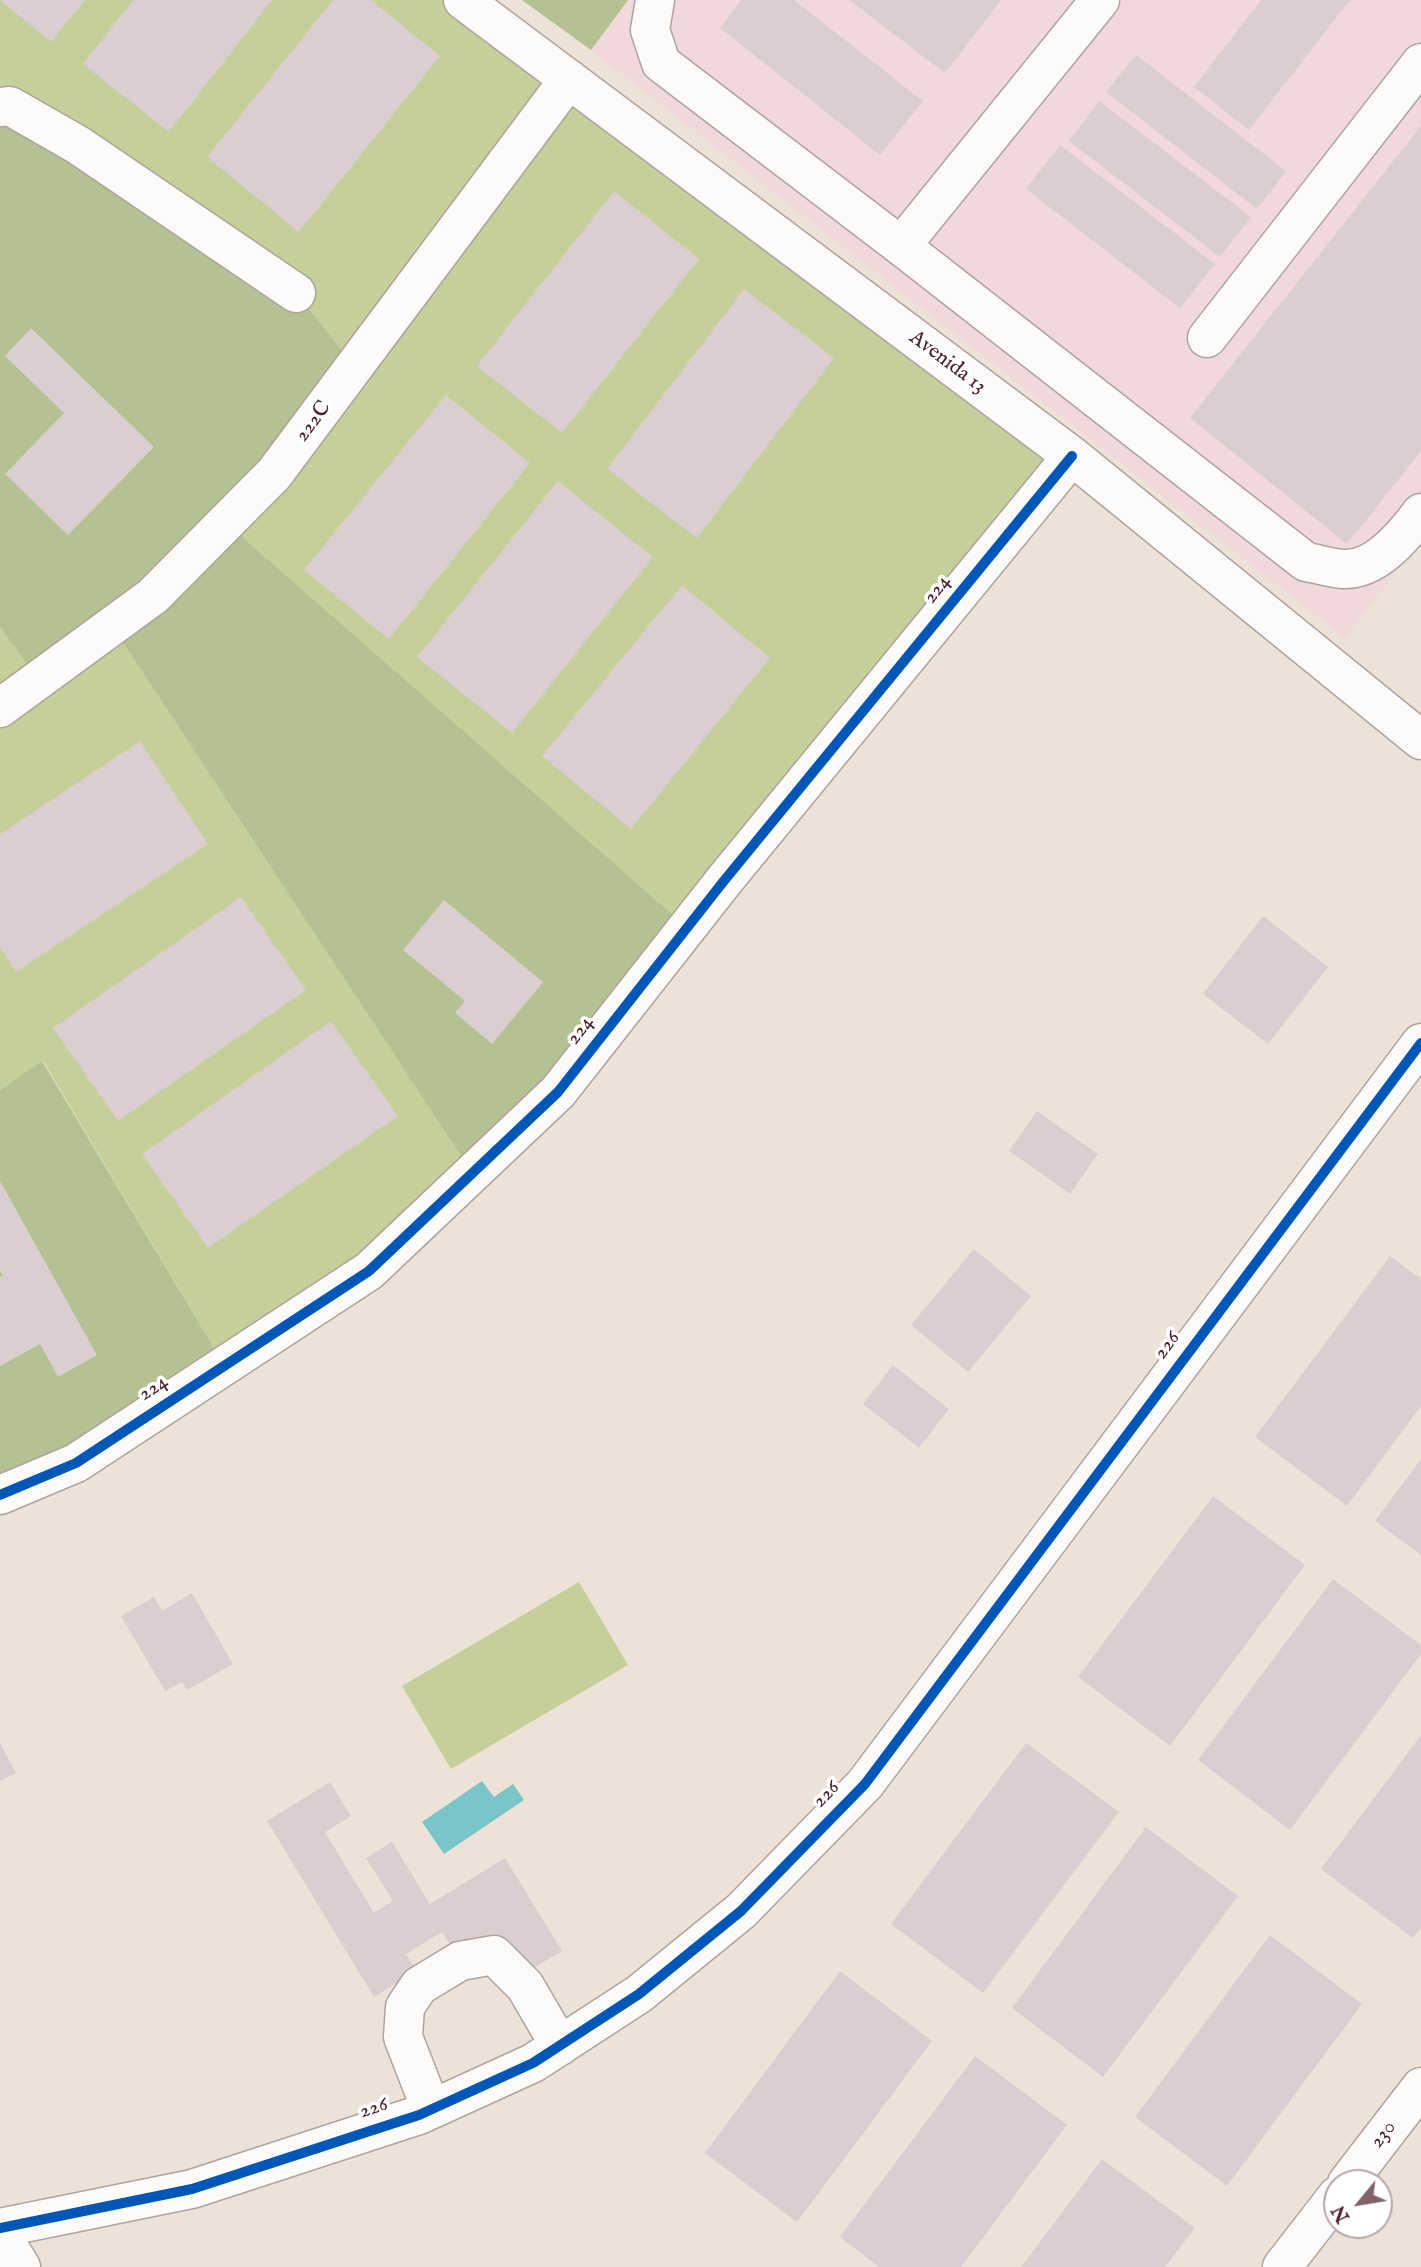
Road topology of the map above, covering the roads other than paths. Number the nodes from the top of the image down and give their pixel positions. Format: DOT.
graph roads {
  1 [pos="463,0"];
  2 [pos="654,0"];
  3 [pos="1100,0"];
  4 [pos="1421,63"];
  5 [pos="569,79"];
  6 [pos="0,107"];
  7 [pos="901,246"];
  8 [pos="296,293"];
  9 [pos="1207,338"];
  10 [pos="1072,456"];
  11 [pos="1421,513"];
  12 [pos="0,708"];
  13 [pos="1421,740"];
  14 [pos="1421,1042"];
  15 [pos="0,1495"];
  16 [pos="560,2046"];
  17 [pos="1421,2087"];
  18 [pos="431,2109"];
  19 [pos="1358,2169"];
  20 [pos="1323,2214"];
  21 [pos="0,2231"];
  22 [pos="21,2267"];
  23 [pos="1282,2267"];
  1 -- 5 [label="street, Avenida 13"];
  2 -- 7 [label="street"];
  3 -- 7 [label="street"];
  4 -- 9 [label="street"];
  5 -- 10 [label="street, Avenida 13"];
  5 -- 12 [label="street, 222C"];
  6 -- 8 [label="street"];
  7 -- 11 [label="street"];
  10 -- 13 [label="street, Avenida 13"];
  10 -- 15 [label="street, 224"];
  14 -- 16 [label="street, 226"];
  16 -- 18 [label="street, 226"];
  16 -- 18 [label="street"];
  17 -- 19 [label="street, 230"];
  18 -- 21 [label="street, 226"];
  20 -- 23 [label="street"];
  21 -- 22 [label="street"];
}
